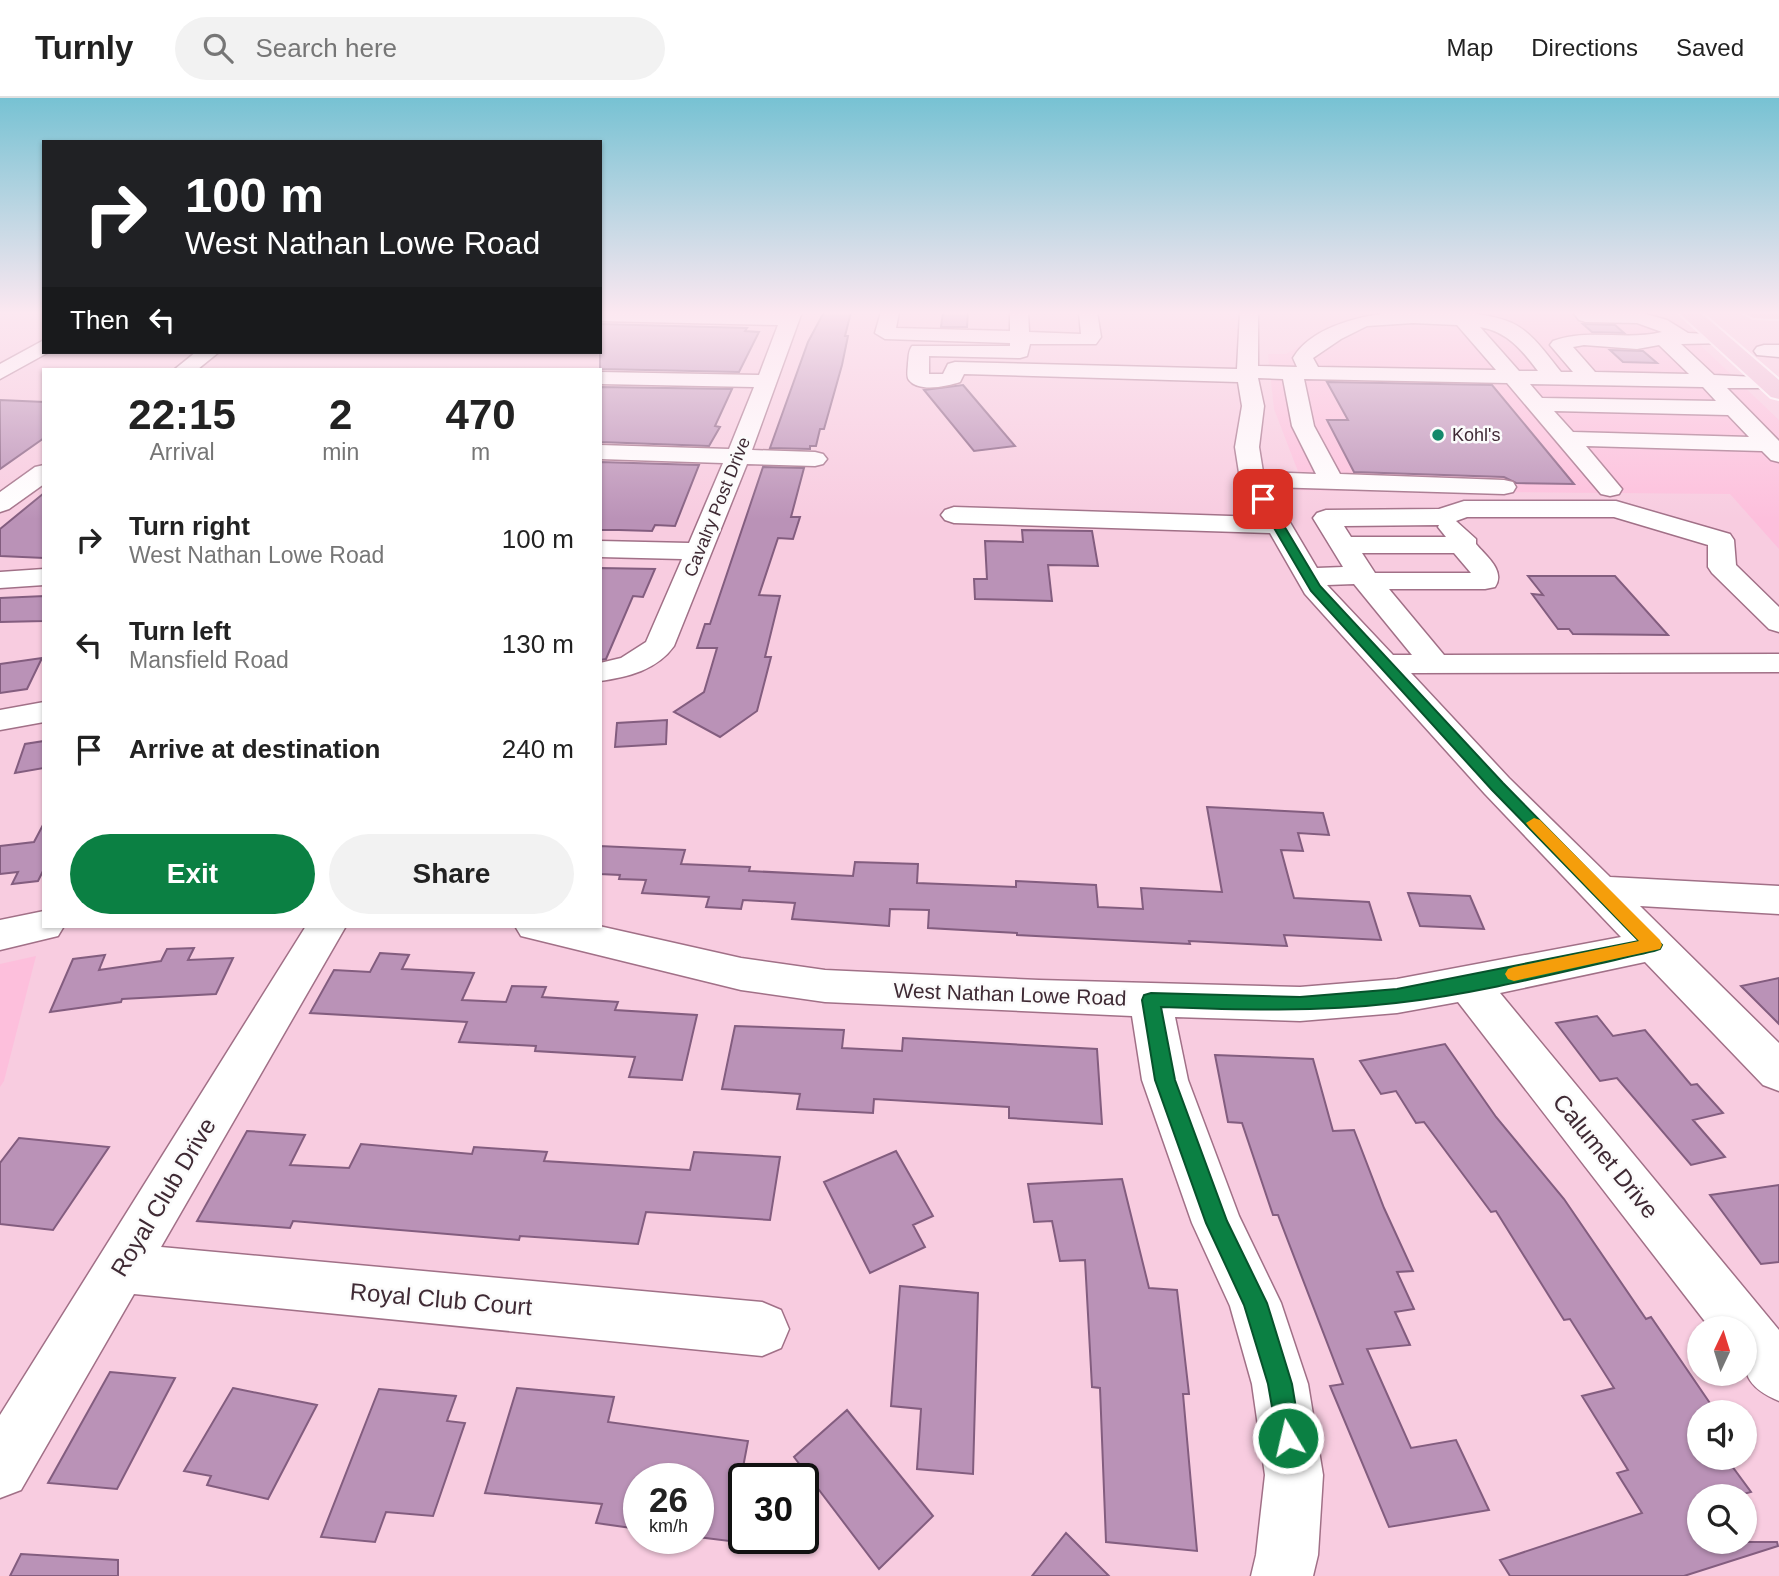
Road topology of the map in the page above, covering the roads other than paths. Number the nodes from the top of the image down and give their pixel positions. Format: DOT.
graph roads {
  1 [pos="767,381"];
  2 [pos="927,381"];
  3 [pos="946,381"];
  4 [pos="1248,381"];
  5 [pos="1301,381"];
  6 [pos="1484,381"];
  7 [pos="1515,381"];
  8 [pos="1551,381"];
  9 [pos="1602,381"];
  10 [pos="1707,381"];
  11 [pos="1756,381"];
  12 [pos="1529,397"];
  13 [pos="1728,401"];
  14 [pos="1566,439"];
  15 [pos="602,452"];
  16 [pos="1775,454"];
  17 [pos="738,457"];
  18 [pos="1583,459"];
  19 [pos="815,460"];
  20 [pos="42,473"];
  21 [pos="1252,480"];
  22 [pos="1332,482"];
  23 [pos="0,504"];
  24 [pos="954,514"];
  25 [pos="1442,517"];
  26 [pos="1326,518"];
  27 [pos="1275,522"];
  28 [pos="1343,545"];
  29 [pos="1462,545"];
  30 [pos="602,549"];
  31 [pos="699,551"];
  32 [pos="42,577"];
  33 [pos="1308,577"];
  34 [pos="1364,578"];
  35 [pos="0,580"];
  36 [pos="1779,623"];
  37 [pos="1434,662"];
  38 [pos="1779,663"];
  39 [pos="1384,664"];
  40 [pos="602,673"];
  41 [pos="42,712"];
  42 [pos="0,720"];
  43 [pos="1600,890"];
  44 [pos="1774,904"];
  45 [pos="42,926"];
  46 [pos="325,928"];
  47 [pos="544,928"];
  48 [pos="0,935"];
  49 [pos="1654,945"];
  50 [pos="1468,984"];
  51 [pos="1151,1000"];
  52 [pos="1779,1072"];
  53 [pos="120,1268"];
  54 [pos="1734,1316"];
  55 [pos="762,1329"];
  56 [pos="1757,1345"];
  57 [pos="1779,1373"];
  58 [pos="0,1469"];
  59 [pos="1282,1576"];
  1 -- 17 [label="street, Cavalry Post Drive"];
  2 -- 3 [label="street"];
  4 -- 21 [label="street"];
  5 -- 22 [label="street"];
  6 -- 12 [label="street"];
  7 -- 12 [label="street"];
  8 -- 12 [label="street"];
  9 -- 13 [label="street"];
  10 -- 13 [label="street"];
  11 -- 13 [label="street"];
  12 -- 13 [label="street"];
  12 -- 13 [label="street"];
  12 -- 14 [label="street"];
  13 -- 16 [label="street"];
  14 -- 16 [label="street"];
  14 -- 18 [label="street"];
  15 -- 17 [label="street"];
  16 -- 18 [label="street"];
  17 -- 19 [label="street"];
  17 -- 31 [label="street, Cavalry Post Drive"];
  18 -- 22 [label="street"];
  20 -- 23 [label="street"];
  21 -- 22 [label="street"];
  21 -- 27 [label="street"];
  24 -- 27 [label="street"];
  25 -- 26 [label="street"];
  25 -- 29 [label="street"];
  25 -- 36 [label="street"];
  26 -- 27 [label="street"];
  26 -- 28 [label="street"];
  27 -- 33 [label="street"];
  28 -- 29 [label="street"];
  28 -- 34 [label="street"];
  29 -- 34 [label="street"];
  30 -- 31 [label="street"];
  31 -- 40 [label="street, Cavalry Post Drive"];
  32 -- 35 [label="street"];
  33 -- 34 [label="street"];
  33 -- 39 [label="street"];
  34 -- 37 [label="street"];
  37 -- 38 [label="street"];
  37 -- 39 [label="street"];
  39 -- 43 [label="street"];
  41 -- 42 [label="street"];
  43 -- 44 [label="street"];
  43 -- 49 [label="street"];
  45 -- 48 [label="street"];
  46 -- 53 [label="street, Royal Club Drive"];
  47 -- 51 [label="street, West Nathan Lowe Road"];
  49 -- 50 [label="street, West Nathan Lowe Road"];
  49 -- 52 [label="street"];
  50 -- 51 [label="street, West Nathan Lowe Road"];
  50 -- 54 [label="street, Calumet Drive"];
  51 -- 59 [label="street"];
  53 -- 55 [label="street, Royal Club Court"];
  53 -- 58 [label="street, Royal Club Drive"];
  56 -- 57 [label="street, Calumet Drive"];
}
